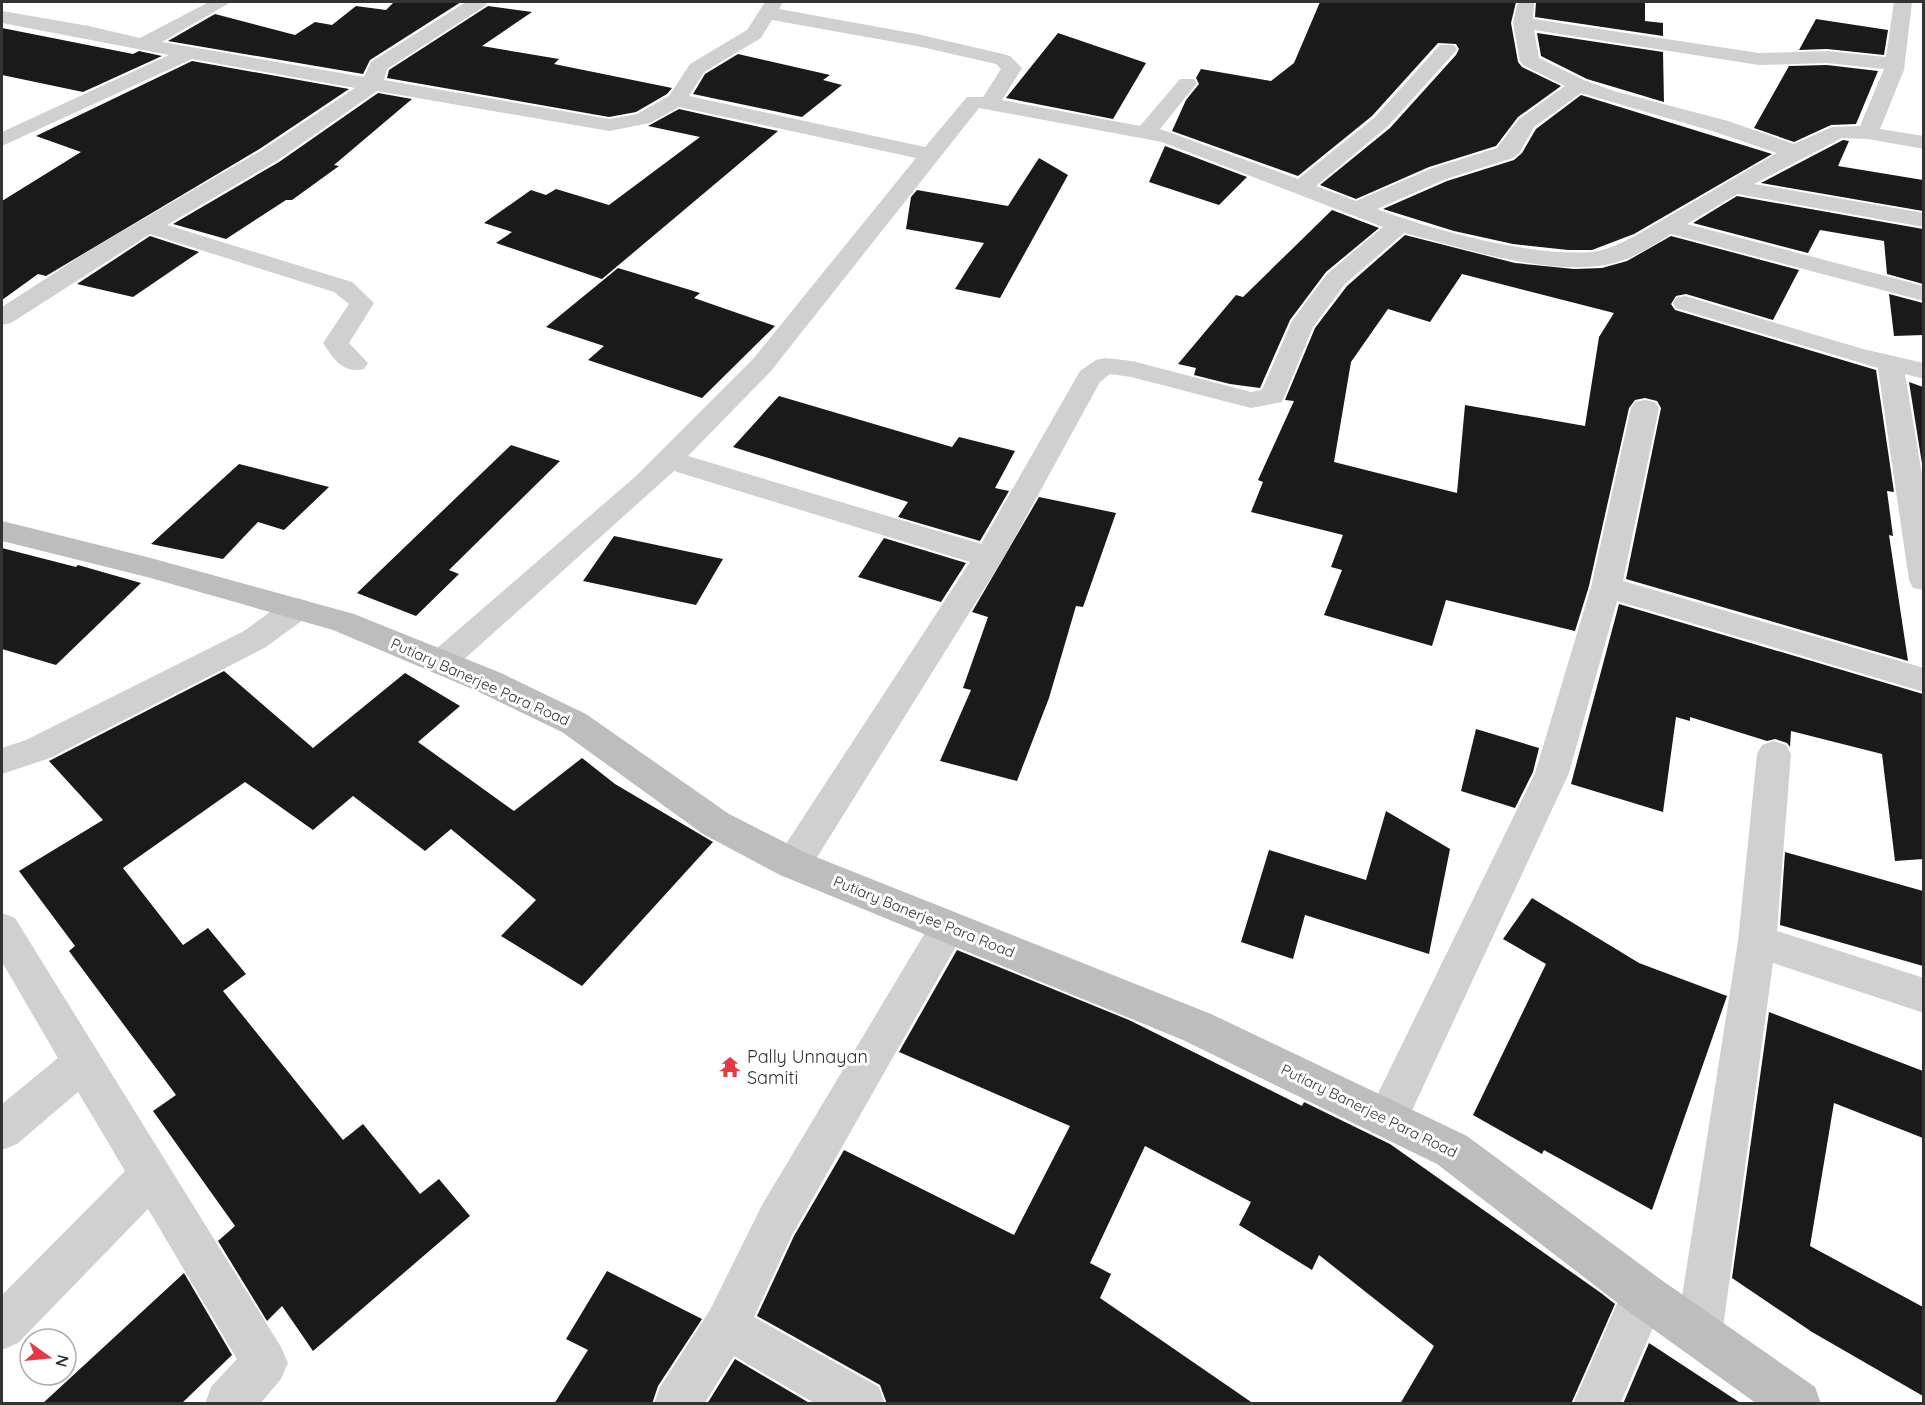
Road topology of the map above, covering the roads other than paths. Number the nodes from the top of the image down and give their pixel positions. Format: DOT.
graph roads {
  1 [pos="24,2"];
  2 [pos="222,2"];
  3 [pos="478,2"];
  4 [pos="1527,2"];
  5 [pos="1904,2"];
  6 [pos="771,7"];
  7 [pos="2,12"];
  8 [pos="2,17"];
  9 [pos="1524,23"];
  10 [pos="143,45"];
  11 [pos="1447,49"];
  12 [pos="192,52"];
  13 [pos="1895,64"];
  14 [pos="1187,82"];
  15 [pos="372,85"];
  16 [pos="1579,85"];
  17 [pos="676,100"];
  18 [pos="989,104"];
  19 [pos="1145,133"];
  20 [pos="1868,133"];
  21 [pos="2,140"];
  22 [pos="1923,142"];
  23 [pos="1795,152"];
  24 [pos="932,155"];
  25 [pos="1734,187"];
  26 [pos="1300,188"];
  27 [pos="1356,209"];
  28 [pos="1923,220"];
  29 [pos="1399,225"];
  30 [pos="147,226"];
  31 [pos="1667,226"];
  32 [pos="1923,294"];
  33 [pos="1685,303"];
  34 [pos="2,318"];
  35 [pos="355,363"];
  36 [pos="1890,363"];
  37 [pos="1923,371"];
  38 [pos="1645,408"];
  39 [pos="670,460"];
  40 [pos="2,531"];
  41 [pos="988,558"];
  42 [pos="1923,580"];
  43 [pos="1606,587"];
  44 [pos="296,609"];
  45 [pos="440,663"];
  46 [pos="1923,680"];
  47 [pos="1774,753"];
  48 [pos="2,761"];
  49 [pos="793,864"];
  50 [pos="948,927"];
  51 [pos="2,928"];
  52 [pos="1757,941"];
  53 [pos="1923,996"];
  54 [pos="83,1063"];
  55 [pos="1387,1118"];
  56 [pos="2,1130"];
  57 [pos="151,1175"];
  58 [pos="1644,1295"];
  59 [pos="726,1326"];
  60 [pos="2,1327"];
  61 [pos="1699,1335"];
  62 [pos="228,1404"];
  63 [pos="677,1404"];
  64 [pos="862,1404"];
  65 [pos="1596,1404"];
  66 [pos="1798,1404"];
  1 -- 7 [label="street"];
  2 -- 10 [label="street"];
  3 -- 15 [label="street"];
  4 -- 9 [label="street"];
  5 -- 13 [label="street"];
  6 -- 17 [label="street"];
  6 -- 18 [label="street"];
  8 -- 10 [label="street"];
  9 -- 13 [label="street"];
  9 -- 16 [label="street"];
  10 -- 12 [label="street"];
  11 -- 26 [label="street"];
  12 -- 15 [label="street"];
  12 -- 21 [label="street"];
  13 -- 20 [label="street"];
  14 -- 19 [label="street"];
  15 -- 17 [label="street"];
  15 -- 30 [label="street"];
  16 -- 23 [label="street"];
  16 -- 27 [label="street"];
  17 -- 24 [label="street"];
  18 -- 19 [label="street"];
  18 -- 24 [label="street"];
  19 -- 26 [label="street"];
  20 -- 22 [label="street"];
  20 -- 23 [label="street"];
  23 -- 25 [label="street"];
  24 -- 39 [label="street"];
  25 -- 28 [label="street"];
  25 -- 31 [label="street"];
  26 -- 27 [label="street"];
  27 -- 29 [label="street"];
  29 -- 31 [label="street"];
  29 -- 41 [label="street"];
  30 -- 34 [label="street"];
  30 -- 35 [label="street"];
  31 -- 32 [label="street"];
  33 -- 36 [label="street"];
  36 -- 37 [label="street"];
  36 -- 42 [label="street"];
  38 -- 43 [label="street"];
  39 -- 41 [label="street"];
  39 -- 45 [label="street"];
  40 -- 44 [label="street, Putiary Banerjee Para Road"];
  41 -- 49 [label="street"];
  43 -- 46 [label="street"];
  43 -- 55 [label="street"];
  44 -- 45 [label="street, Putiary Banerjee Para Road"];
  44 -- 48 [label="street"];
  45 -- 49 [label="street, Putiary Banerjee Para Road"];
  47 -- 52 [label="street"];
  49 -- 50 [label="street, Putiary Banerjee Para Road"];
  50 -- 55 [label="street, Putiary Banerjee Para Road"];
  50 -- 59 [label="street"];
  51 -- 54 [label="street"];
  52 -- 53 [label="street"];
  52 -- 61 [label="street"];
  54 -- 56 [label="street"];
  54 -- 57 [label="street"];
  55 -- 58 [label="street, Putiary Banerjee Para Road"];
  57 -- 60 [label="street"];
  57 -- 62 [label="street"];
  58 -- 61 [label="street, Putiary Banerjee Para Road"];
  58 -- 65 [label="street"];
  59 -- 63 [label="street"];
  59 -- 64 [label="street"];
  61 -- 66 [label="street, Putiary Banerjee Para Road"];
}
